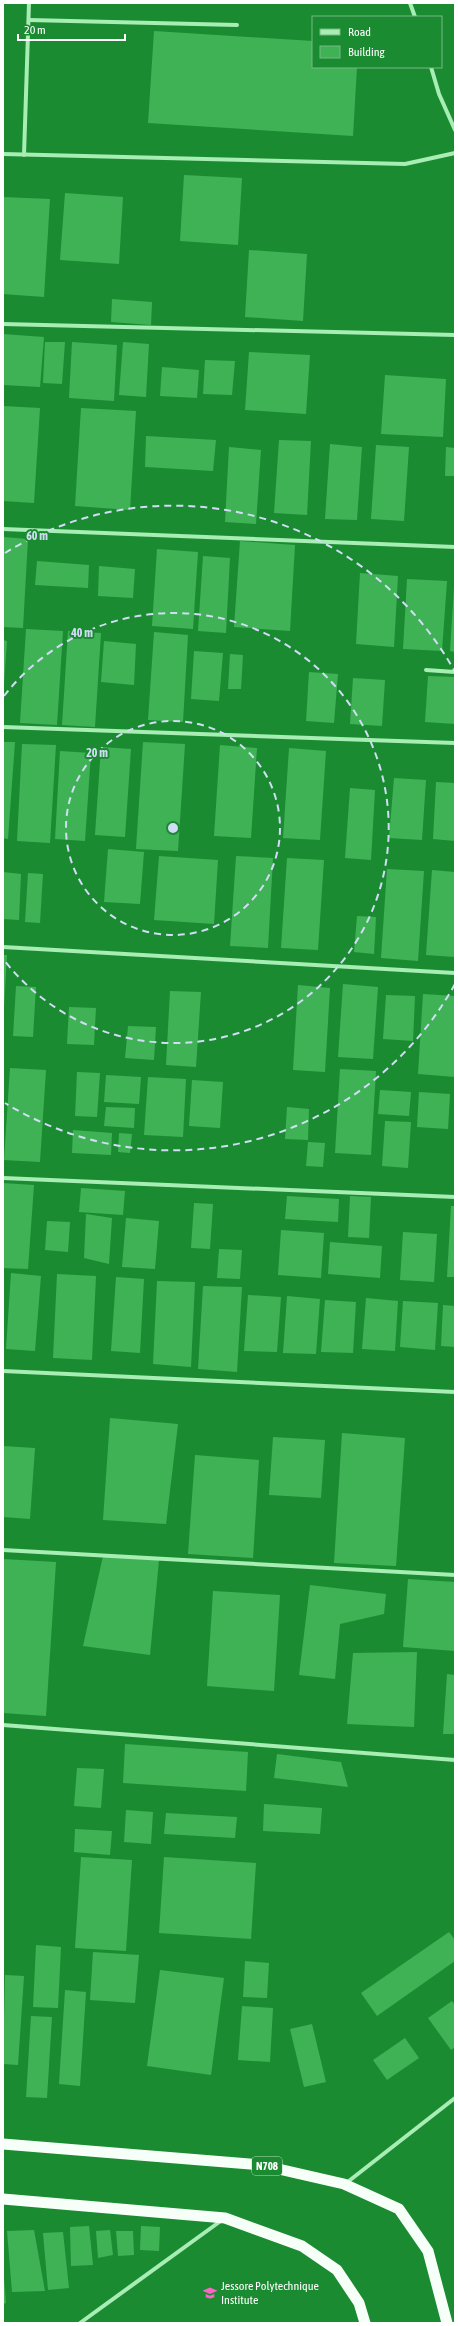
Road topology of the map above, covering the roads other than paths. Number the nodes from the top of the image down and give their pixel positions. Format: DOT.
graph roads {
  1 [pos="29,3"];
  2 [pos="410,3"];
  3 [pos="415,16"];
  4 [pos="29,20"];
  5 [pos="237,25"];
  6 [pos="430,68"];
  7 [pos="455,130"];
  8 [pos="455,153"];
  9 [pos="3,154"];
  10 [pos="24,155"];
  11 [pos="3,324"];
  12 [pos="455,335"];
  13 [pos="3,529"];
  14 [pos="455,547"];
  15 [pos="426,670"];
  16 [pos="455,672"];
  17 [pos="3,727"];
  18 [pos="455,743"];
  19 [pos="3,946"];
  20 [pos="455,973"];
  21 [pos="3,1178"];
  22 [pos="455,1196"];
  23 [pos="3,1371"];
  24 [pos="455,1392"];
  25 [pos="3,1550"];
  26 [pos="455,1575"];
  27 [pos="3,1725"];
  28 [pos="455,1760"];
  29 [pos="455,2098"];
  30 [pos="3,2144"];
  31 [pos="344,2184"];
  32 [pos="3,2199"];
  33 [pos="225,2218"];
  34 [pos="80,2323"];
  35 [pos="365,2323"];
  36 [pos="447,2323"];
  1 -- 4 [label="street"];
  2 -- 3 [label="street"];
  4 -- 5 [label="street"];
  4 -- 10 [label="street"];
  6 -- 7 [label="street"];
  8 -- 10 [label="street"];
  9 -- 10 [label="street"];
  11 -- 12 [label="street"];
  13 -- 14 [label="street"];
  15 -- 16 [label="street"];
  17 -- 18 [label="street"];
  19 -- 20 [label="street"];
  21 -- 22 [label="street"];
  23 -- 24 [label="street"];
  25 -- 26 [label="street"];
  27 -- 28 [label="street"];
  29 -- 31 [label="street"];
  30 -- 31 [label="highway, N708"];
  31 -- 36 [label="highway, N708"];
  32 -- 33 [label="highway"];
  33 -- 34 [label="street"];
  33 -- 35 [label="highway"];
}
